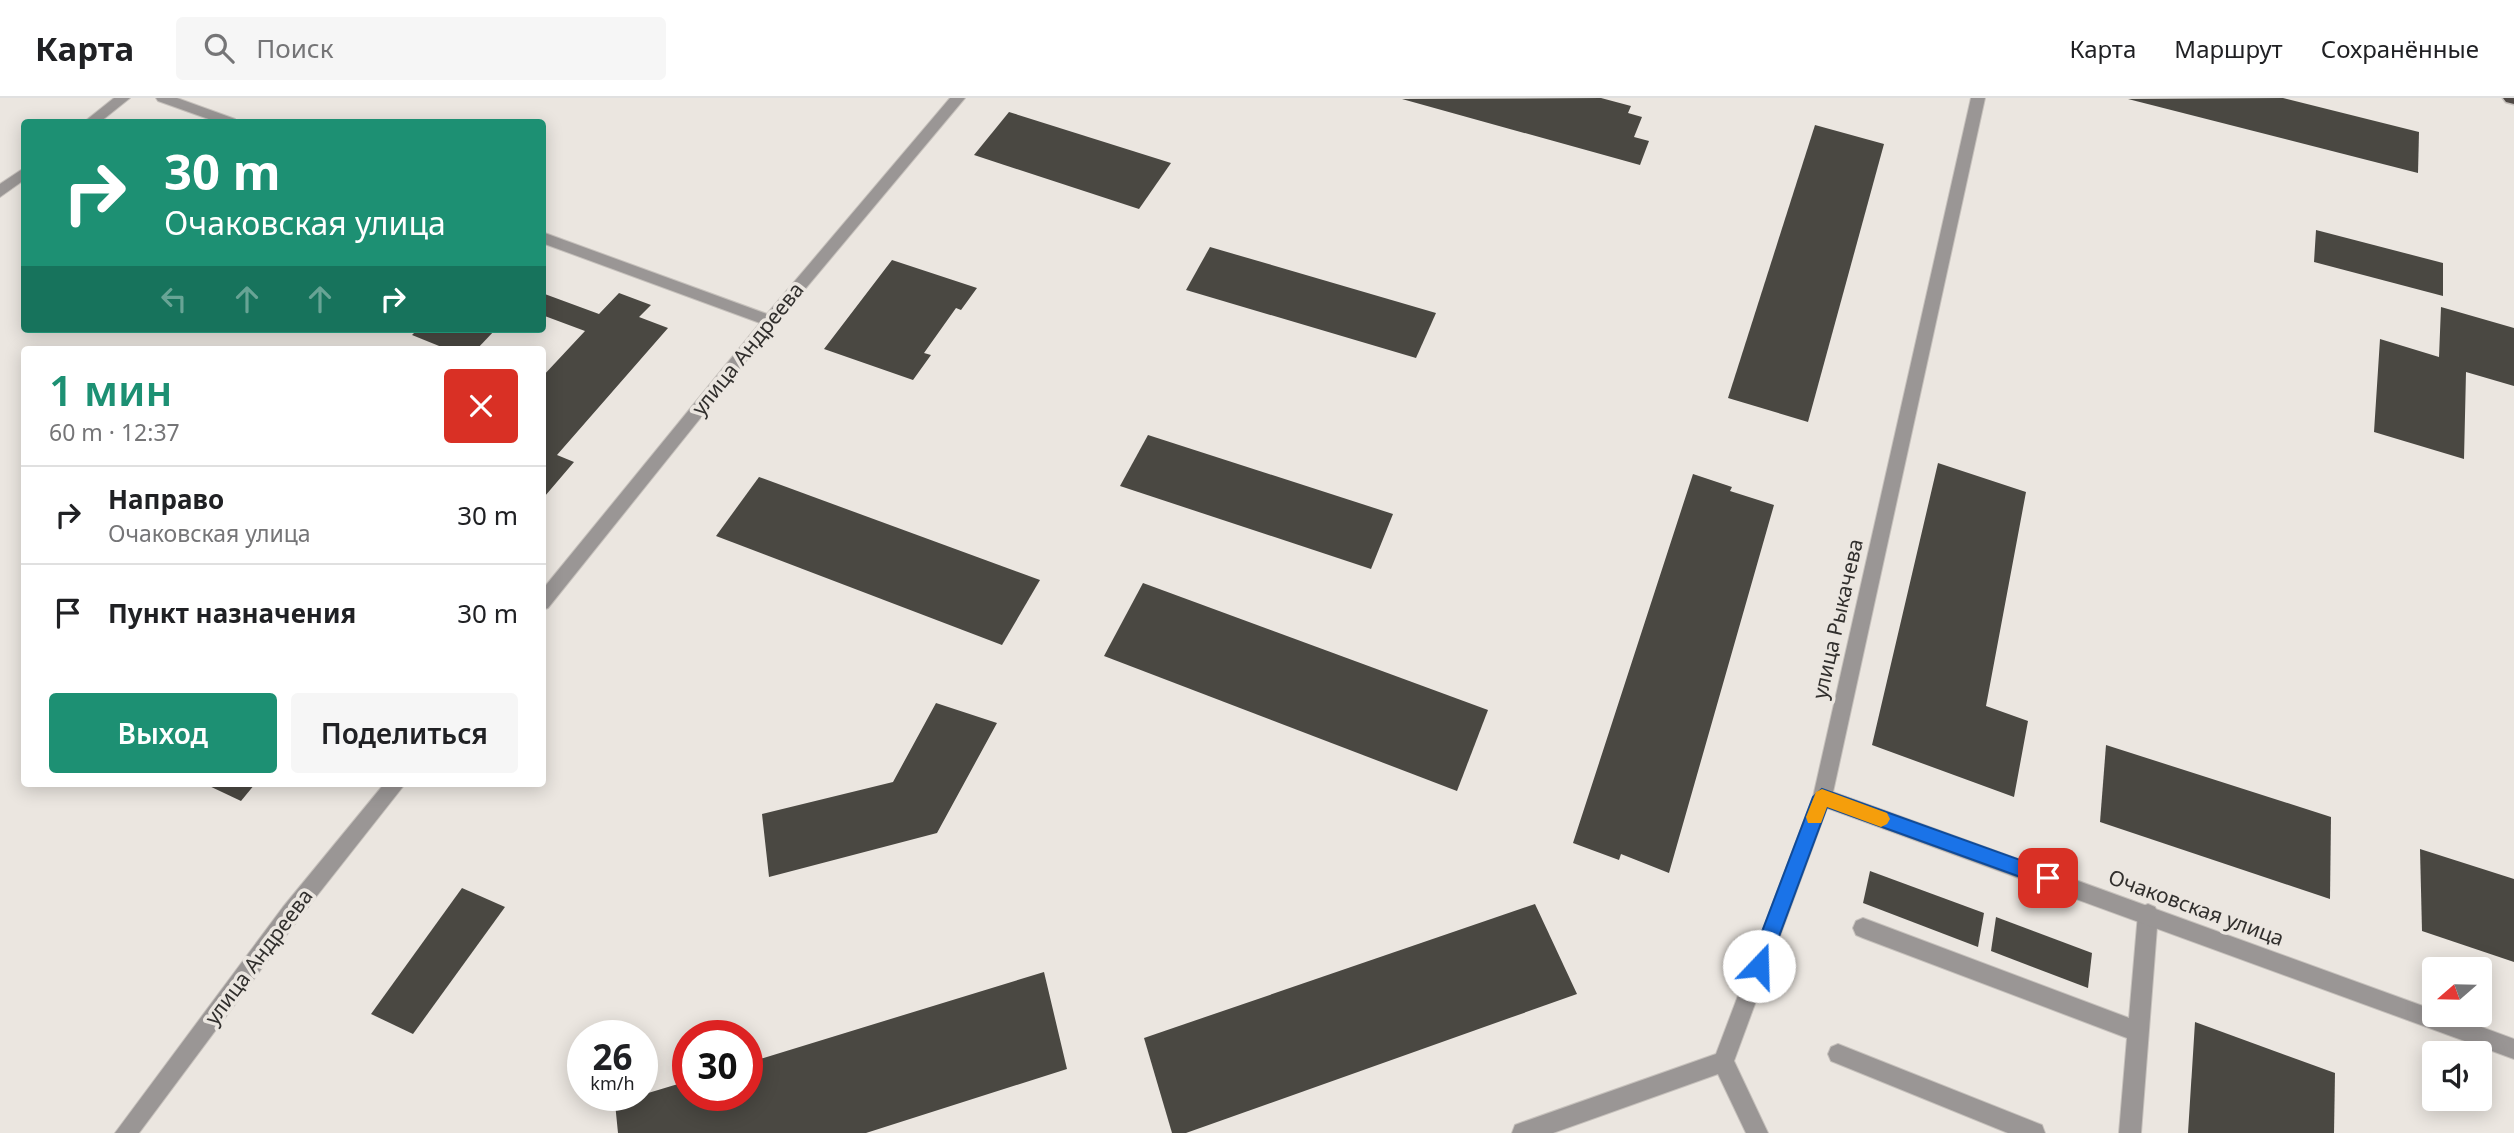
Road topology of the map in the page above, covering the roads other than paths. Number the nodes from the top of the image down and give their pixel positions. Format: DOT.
graph roads {
  1 [pos="123,98"];
  2 [pos="163,98"];
  3 [pos="958,98"];
  4 [pos="1978,98"];
  5 [pos="95,119"];
  6 [pos="222,119"];
  7 [pos="21,175"];
  8 [pos="0,192"];
  9 [pos="546,238"];
  10 [pos="770,321"];
  11 [pos="546,598"];
  12 [pos="394,787"];
  13 [pos="1822,797"];
  14 [pos="2148,914"];
  15 [pos="1863,928"];
  16 [pos="2138,1032"];
  17 [pos="2514,1049"];
  18 [pos="1838,1054"];
  19 [pos="1723,1062"];
  20 [pos="126,1133"];
  21 [pos="1523,1133"];
  22 [pos="1757,1133"];
  23 [pos="2034,1133"];
  24 [pos="2130,1133"];
  1 -- 5 [label="street"];
  2 -- 6 [label="street"];
  3 -- 10 [label="street, улица Андреева"];
  4 -- 13 [label="street, улица Рыкачева"];
  7 -- 8 [label="street"];
  9 -- 10 [label="street"];
  10 -- 11 [label="street, улица Андреева"];
  12 -- 20 [label="street, улица Андреева"];
  13 -- 14 [label="street, Очаковская улица"];
  13 -- 19 [label="street, улица Рыкачева"];
  14 -- 16 [label="street"];
  14 -- 17 [label="street, Очаковская улица"];
  15 -- 16 [label="street"];
  16 -- 24 [label="street"];
  18 -- 23 [label="street"];
  19 -- 21 [label="street"];
  19 -- 22 [label="street"];
}
